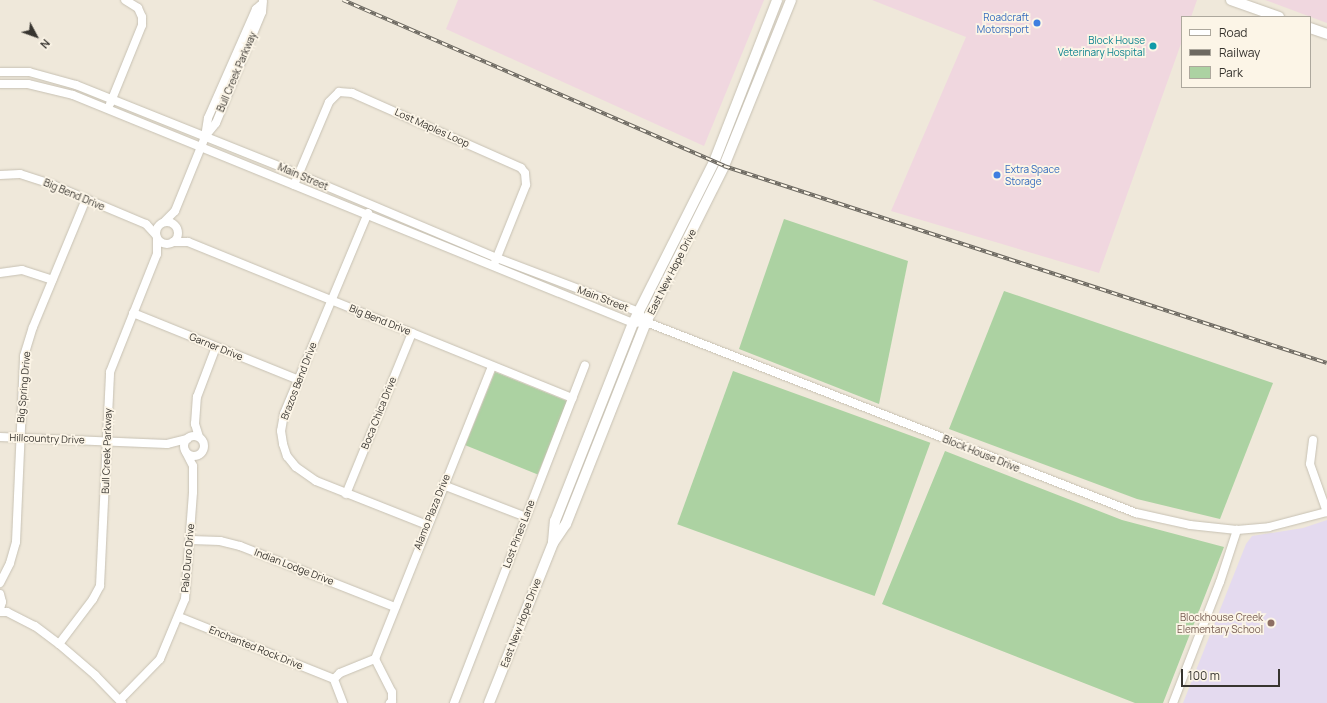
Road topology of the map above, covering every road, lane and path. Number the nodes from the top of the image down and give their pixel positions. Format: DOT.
graph roads {
  1 [pos="125,0"];
  2 [pos="777,0"];
  3 [pos="791,0"];
  4 [pos="1231,0"];
  5 [pos="262,2"];
  6 [pos="1276,16"];
  7 [pos="1311,28"];
  8 [pos="1327,34"];
  9 [pos="0,72"];
  10 [pos="0,84"];
  11 [pos="111,100"];
  12 [pos="107,110"];
  13 [pos="205,137"];
  14 [pos="200,148"];
  15 [pos="298,174"];
  16 [pos="0,175"];
  17 [pos="294,185"];
  18 [pos="86,199"];
  19 [pos="370,206"];
  20 [pos="175,211"];
  21 [pos="366,216"];
  22 [pos="163,222"];
  23 [pos="146,224"];
  24 [pos="177,228"];
  25 [pos="156,236"];
  26 [pos="188,242"];
  27 [pos="171,243"];
  28 [pos="157,254"];
  29 [pos="497,258"];
  30 [pos="493,268"];
  31 [pos="0,273"];
  32 [pos="52,280"];
  33 [pos="331,300"];
  34 [pos="639,312"];
  35 [pos="133,313"];
  36 [pos="646,322"];
  37 [pos="633,323"];
  38 [pos="412,333"];
  39 [pos="216,347"];
  40 [pos="586,365"];
  41 [pos="492,366"];
  42 [pos="299,380"];
  43 [pos="572,398"];
  44 [pos="195,424"];
  45 [pos="0,437"];
  46 [pos="199,437"];
  47 [pos="20,438"];
  48 [pos="188,438"];
  49 [pos="1314,440"];
  50 [pos="107,441"];
  51 [pos="167,444"];
  52 [pos="185,451"];
  53 [pos="201,454"];
  54 [pos="193,466"];
  55 [pos="443,485"];
  56 [pos="346,494"];
  57 [pos="1327,512"];
  58 [pos="526,517"];
  59 [pos="427,525"];
  60 [pos="1237,530"];
  61 [pos="191,540"];
  62 [pos="552,543"];
  63 [pos="0,583"];
  64 [pos="2,602"];
  65 [pos="395,607"];
  66 [pos="179,617"];
  67 [pos="59,644"];
  68 [pos="375,659"];
  69 [pos="334,679"];
  70 [pos="121,702"];
  71 [pos="394,702"];
  72 [pos="343,703"];
  73 [pos="454,703"];
  74 [pos="490,703"];
  75 [pos="1173,703"];
  1 -- 11 [label="street"];
  2 -- 34 [label="main road, East New Hope Drive"];
  3 -- 36 [label="main road, East New Hope Drive"];
  4 -- 6 [label="main road"];
  5 -- 13 [label="street, Bull Creek Parkway"];
  7 -- 8 [label="main road"];
  9 -- 11 [label="street, Main Street"];
  10 -- 12 [label="street, Main Street"];
  11 -- 12 [label="street"];
  11 -- 13 [label="street, Main Street"];
  12 -- 14 [label="street, Main Street"];
  13 -- 14 [label="street, Bull Creek Parkway"];
  13 -- 15 [label="street, Main Street"];
  14 -- 17 [label="street, Main Street"];
  14 -- 20 [label="street, Bull Creek Parkway"];
  15 -- 17 [label="street, Lost Maples Loop"];
  15 -- 19 [label="street, Main Street"];
  15 -- 29 [label="street, Lost Maples Loop"];
  16 -- 18 [label="street, Big Bend Drive"];
  17 -- 21 [label="street, Main Street"];
  18 -- 23 [label="street, Big Bend Drive"];
  18 -- 32 [label="street, Big Spring Drive"];
  19 -- 21 [label="street, Brazos Bend Drive"];
  19 -- 29 [label="street, Main Street"];
  20 -- 22 [label="street, Bull Creek Parkway"];
  20 -- 24 [label="street, Bull Creek Parkway"];
  21 -- 30 [label="street, Main Street"];
  21 -- 33 [label="street, Brazos Bend Drive"];
  22 -- 23 [label="street, Big Bend Drive"];
  22 -- 24 [label="street"];
  22 -- 25 [label="street"];
  23 -- 25 [label="street, Big Bend Drive"];
  24 -- 26 [label="street, Big Bend Drive"];
  24 -- 27 [label="street"];
  25 -- 27 [label="street"];
  25 -- 28 [label="street, Bull Creek Parkway"];
  26 -- 27 [label="street, Big Bend Drive"];
  26 -- 33 [label="street, Big Bend Drive"];
  27 -- 28 [label="street"];
  28 -- 35 [label="street, Bull Creek Parkway"];
  29 -- 30 [label="street, Lost Maples Loop"];
  29 -- 34 [label="street, Main Street"];
  30 -- 37 [label="street, Main Street"];
  31 -- 32 [label="street"];
  32 -- 47 [label="street, Big Spring Drive"];
  33 -- 38 [label="street, Big Bend Drive"];
  33 -- 42 [label="street, Brazos Bend Drive"];
  34 -- 36 [label="street, Main Street"];
  34 -- 37 [label="main road, East New Hope Drive"];
  35 -- 39 [label="street, Garner Drive"];
  35 -- 50 [label="street, Bull Creek Parkway"];
  36 -- 37 [label="street, Main Street"];
  36 -- 60 [label="street, Block House Drive"];
  36 -- 62 [label="main road, East New Hope Drive"];
  37 -- 62 [label="main road, East New Hope Drive"];
  38 -- 41 [label="street, Big Bend Drive"];
  38 -- 56 [label="street, Boca Chica Drive"];
  39 -- 42 [label="street, Garner Drive"];
  39 -- 44 [label="street"];
  40 -- 43 [label="street, Lost Pines Lane"];
  41 -- 43 [label="street, Big Bend Drive"];
  41 -- 55 [label="street, Alamo Plaza Drive"];
  42 -- 56 [label="street, Brazos Bend Drive"];
  43 -- 58 [label="street, Lost Pines Lane"];
  44 -- 46 [label="street"];
  44 -- 48 [label="street"];
  45 -- 47 [label="street, Hillcountry Drive"];
  46 -- 48 [label="street"];
  46 -- 53 [label="street"];
  47 -- 50 [label="street, Hillcountry Drive"];
  47 -- 63 [label="street, Big Spring Drive"];
  48 -- 51 [label="street, Hillcountry Drive"];
  48 -- 52 [label="street"];
  49 -- 57 [label="street"];
  50 -- 51 [label="street, Hillcountry Drive"];
  50 -- 67 [label="street, Bull Creek Parkway"];
  51 -- 52 [label="street, Hillcountry Drive"];
  52 -- 53 [label="street"];
  52 -- 54 [label="street, Palo Duro Drive"];
  53 -- 54 [label="street"];
  54 -- 61 [label="street, Palo Duro Drive"];
  55 -- 58 [label="street"];
  55 -- 59 [label="street, Alamo Plaza Drive"];
  56 -- 59 [label="street, Brazos Bend Drive"];
  57 -- 60 [label="street, Block House Drive"];
  58 -- 73 [label="street, Lost Pines Lane"];
  59 -- 65 [label="street, Alamo Plaza Drive"];
  60 -- 75 [label="street"];
  61 -- 65 [label="street, Indian Lodge Drive"];
  61 -- 66 [label="street, Palo Duro Drive"];
  62 -- 74 [label="main road, East New Hope Drive"];
  64 -- 67 [label="street"];
  65 -- 68 [label="street, Alamo Plaza Drive"];
  66 -- 69 [label="street, Enchanted Rock Drive"];
  66 -- 70 [label="street, Palo Duro Drive"];
  67 -- 70 [label="street"];
  68 -- 69 [label="street"];
  68 -- 71 [label="street"];
  69 -- 72 [label="street"];
}
